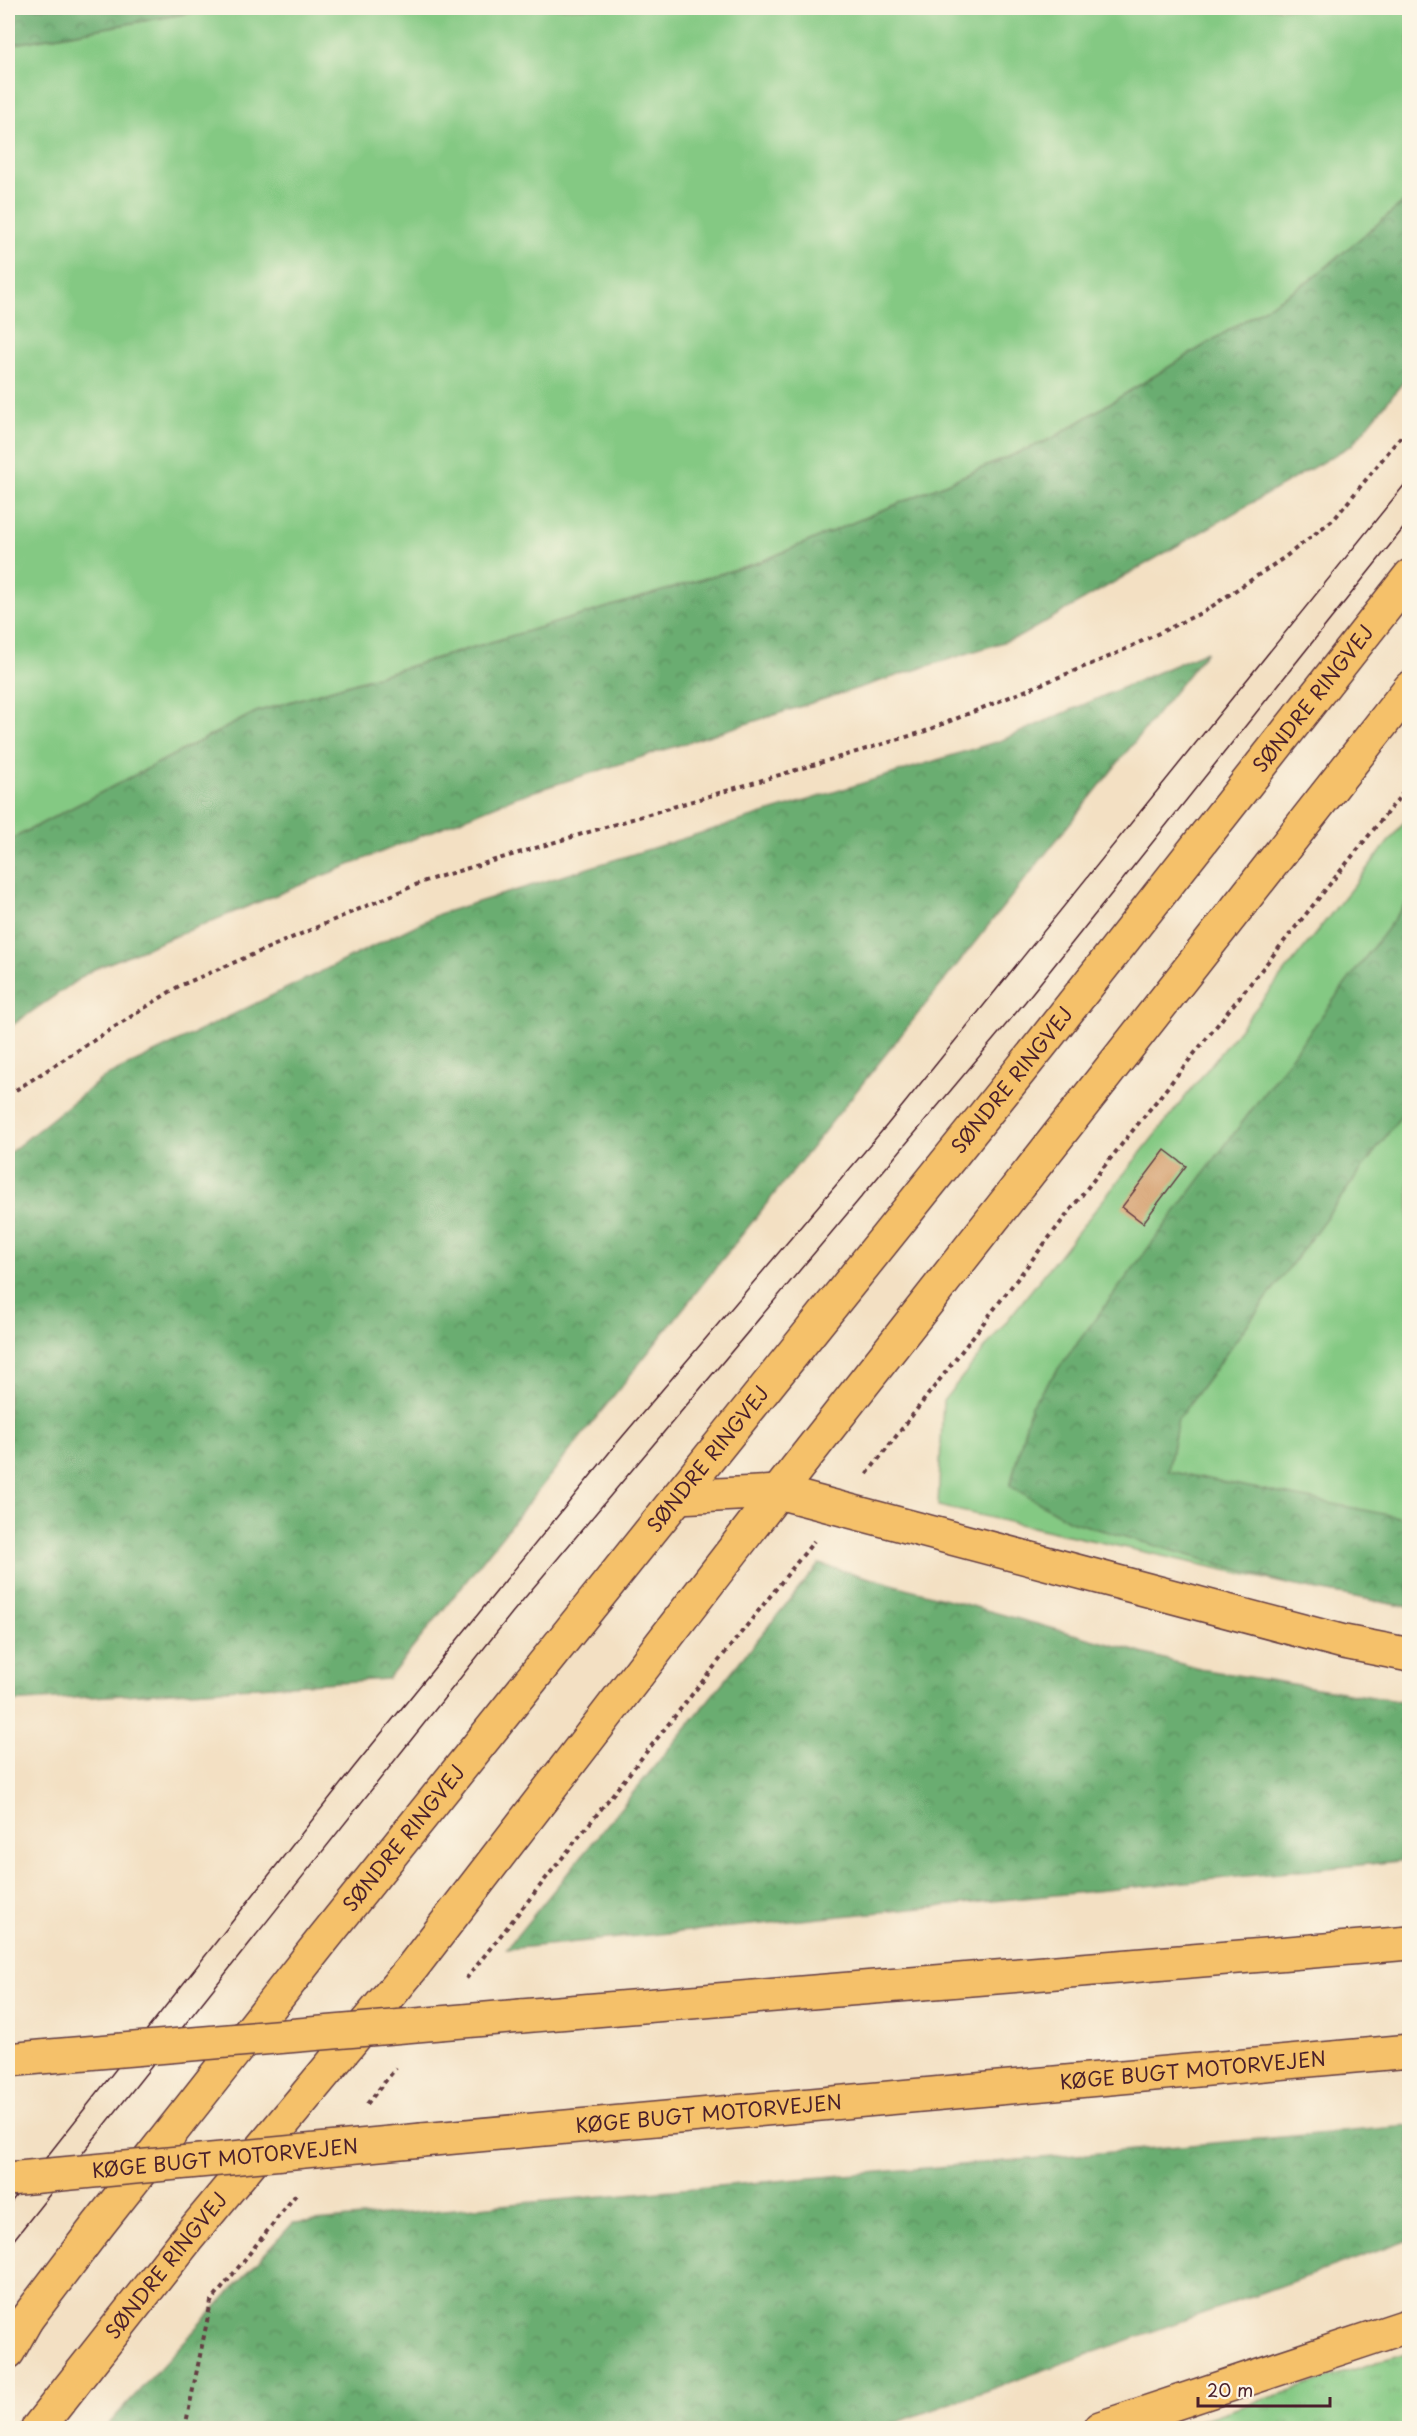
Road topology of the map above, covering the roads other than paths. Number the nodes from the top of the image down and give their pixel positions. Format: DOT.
graph roads {
  1 [pos="1410,576"];
  2 [pos="1410,688"];
  3 [pos="778,1492"];
  4 [pos="678,1497"];
  5 [pos="1410,1655"];
  6 [pos="1410,1943"];
  7 [pos="1410,2051"];
  8 [pos="8,2060"];
  9 [pos="8,2179"];
  10 [pos="1410,2325"];
  11 [pos="17,2332"];
  12 [pos="8,2352"];
  13 [pos="38,2428"];
  14 [pos="1100,2428"];
  1 -- 4 [label="main road, SØNDRE RINGVEJ"];
  2 -- 3 [label="main road, SØNDRE RINGVEJ"];
  3 -- 4 [label="main road"];
  3 -- 5 [label="main road"];
  3 -- 13 [label="main road, SØNDRE RINGVEJ"];
  4 -- 11 [label="main road, SØNDRE RINGVEJ"];
  6 -- 8 [label="main road, bridge"];
  7 -- 9 [label="main road, KØGE BUGT MOTORVEJEN, bridge"];
  10 -- 14 [label="main road"];
  11 -- 12 [label="main road, SØNDRE RINGVEJ"];
}
